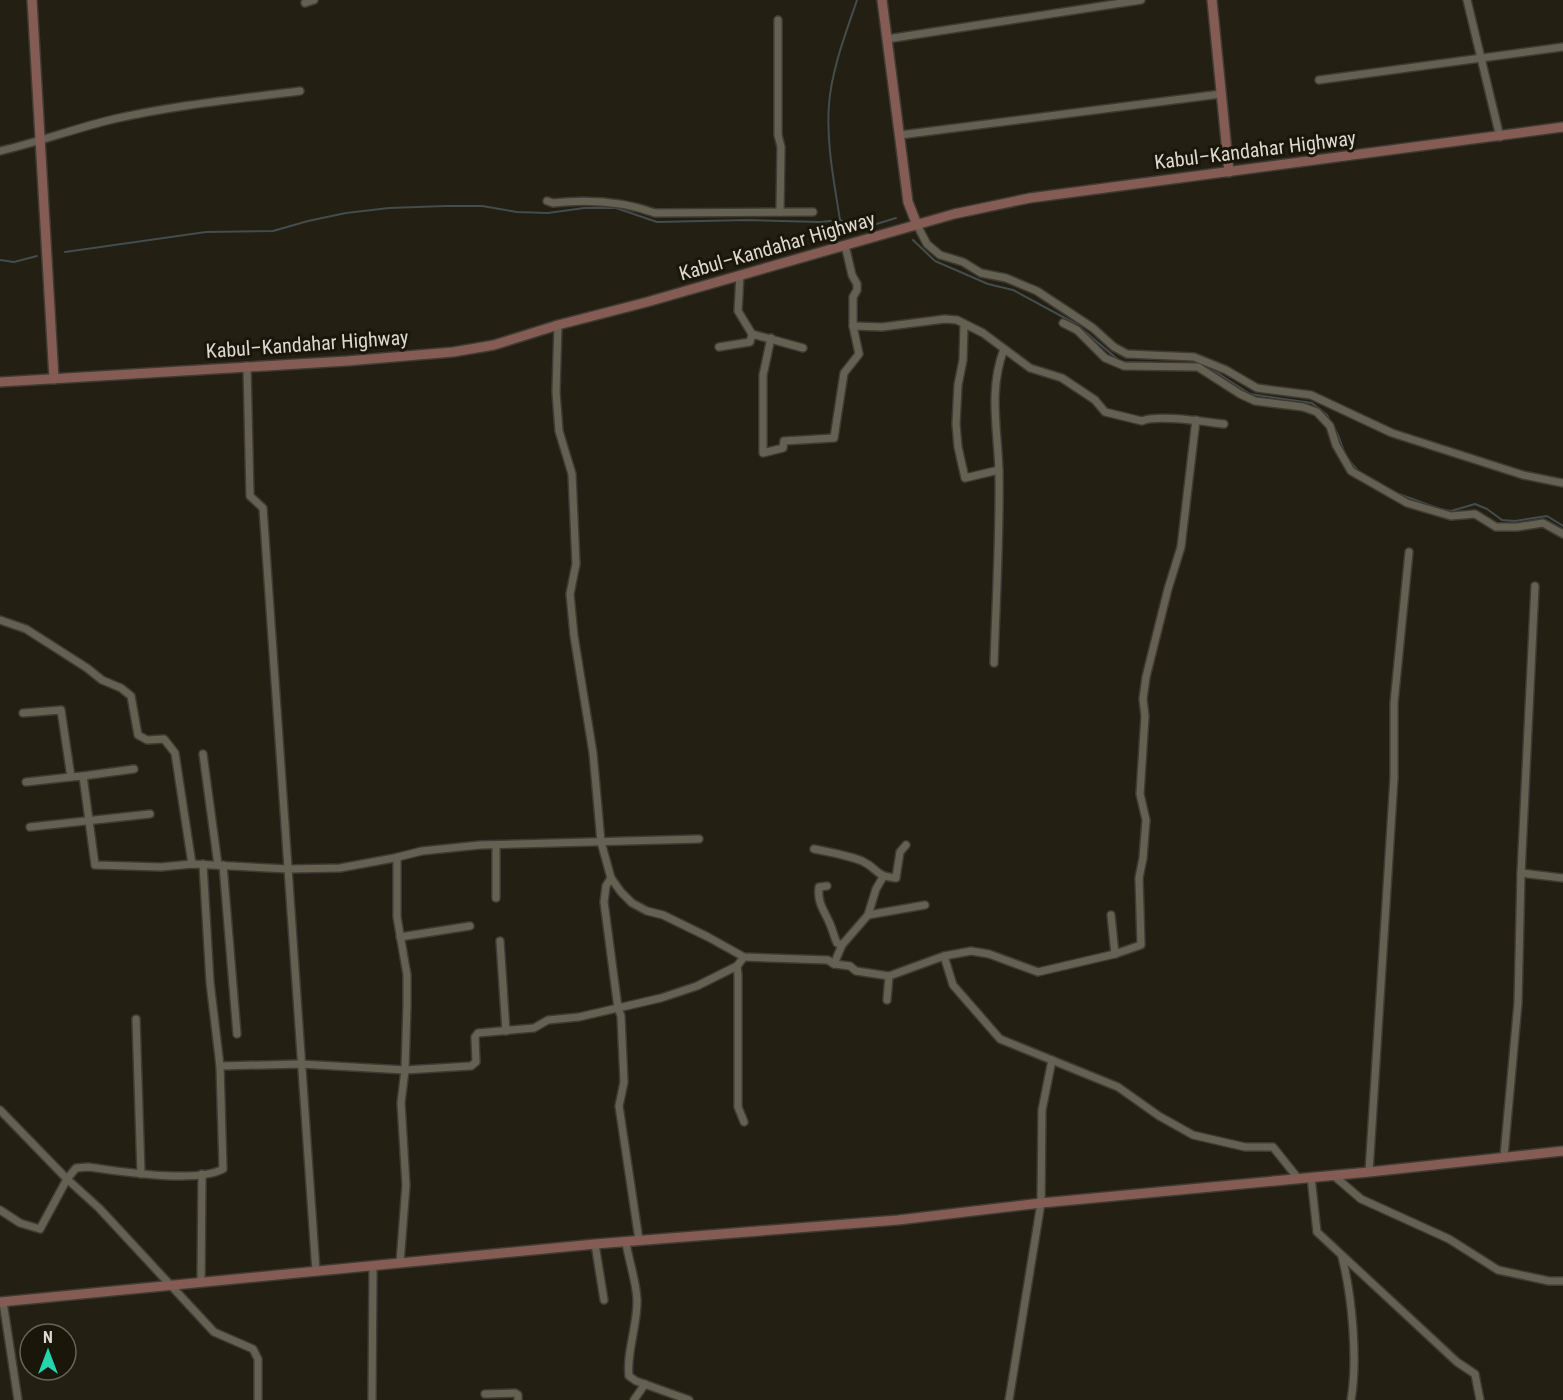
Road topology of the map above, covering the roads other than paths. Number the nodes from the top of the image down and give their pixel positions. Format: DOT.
graph roads {
  1 [pos="32,0"];
  2 [pos="314,0"];
  3 [pos="882,0"];
  4 [pos="1141,0"];
  5 [pos="1212,0"];
  6 [pos="1467,0"];
  7 [pos="305,3"];
  8 [pos="778,20"];
  9 [pos="888,39"];
  10 [pos="1563,47"];
  11 [pos="1481,59"];
  12 [pos="1319,80"];
  13 [pos="300,91"];
  14 [pos="1221,94"];
  15 [pos="1563,127"];
  16 [pos="900,135"];
  17 [pos="1500,136"];
  18 [pos="39,142"];
  19 [pos="0,151"];
  20 [pos="1229,172"];
  21 [pos="547,201"];
  22 [pos="780,212"];
  23 [pos="813,212"];
  24 [pos="917,225"];
  25 [pos="845,245"];
  26 [pos="740,275"];
  27 [pos="1064,323"];
  28 [pos="558,325"];
  29 [pos="964,325"];
  30 [pos="853,326"];
  31 [pos="752,334"];
  32 [pos="771,338"];
  33 [pos="720,347"];
  34 [pos="802,348"];
  35 [pos="1004,349"];
  36 [pos="1123,352"];
  37 [pos="1199,363"];
  38 [pos="1122,365"];
  39 [pos="247,366"];
  40 [pos="54,379"];
  41 [pos="0,382"];
  42 [pos="1196,420"];
  43 [pos="1224,424"];
  44 [pos="999,470"];
  45 [pos="1563,483"];
  46 [pos="1563,534"];
  47 [pos="1409,552"];
  48 [pos="1535,586"];
  49 [pos="0,620"];
  50 [pos="994,663"];
  51 [pos="23,713"];
  52 [pos="203,754"];
  53 [pos="134,769"];
  54 [pos="83,776"];
  55 [pos="71,777"];
  56 [pos="26,782"];
  57 [pos="150,814"];
  58 [pos="89,821"];
  59 [pos="30,826"];
  60 [pos="699,839"];
  61 [pos="601,842"];
  62 [pos="496,845"];
  63 [pos="906,845"];
  64 [pos="814,849"];
  65 [pos="397,858"];
  66 [pos="192,864"];
  67 [pos="203,864"];
  68 [pos="220,865"];
  69 [pos="288,869"];
  70 [pos="1521,873"];
  71 [pos="883,877"];
  72 [pos="611,878"];
  73 [pos="1563,878"];
  74 [pos="827,886"];
  75 [pos="496,898"];
  76 [pos="925,905"];
  77 [pos="868,915"];
  78 [pos="1111,915"];
  79 [pos="470,926"];
  80 [pos="400,937"];
  81 [pos="500,941"];
  82 [pos="842,945"];
  83 [pos="1115,954"];
  84 [pos="944,956"];
  85 [pos="744,957"];
  86 [pos="834,964"];
  87 [pos="737,966"];
  88 [pos="889,976"];
  89 [pos="888,1000"];
  90 [pos="618,1008"];
  91 [pos="136,1019"];
  92 [pos="506,1031"];
  93 [pos="237,1034"];
  94 [pos="1053,1060"];
  95 [pos="300,1064"];
  96 [pos="220,1066"];
  97 [pos="405,1070"];
  98 [pos="0,1110"];
  99 [pos="744,1122"];
  100 [pos="1563,1151"];
  101 [pos="1504,1156"];
  102 [pos="1369,1172"];
  103 [pos="141,1174"];
  104 [pos="202,1174"];
  105 [pos="1333,1175"];
  106 [pos="1297,1177"];
  107 [pos="1311,1177"];
  108 [pos="67,1179"];
  109 [pos="1041,1203"];
  110 [pos="0,1210"];
  111 [pos="639,1240"];
  112 [pos="626,1243"];
  113 [pos="595,1244"];
  114 [pos="1342,1255"];
  115 [pos="400,1263"];
  116 [pos="373,1266"];
  117 [pos="316,1271"];
  118 [pos="1563,1281"];
  119 [pos="201,1282"];
  120 [pos="169,1286"];
  121 [pos="604,1300"];
  122 [pos="1,1302"];
  123 [pos="645,1384"];
  124 [pos="485,1394"];
  125 [pos="18,1400"];
  126 [pos="258,1400"];
  127 [pos="372,1400"];
  128 [pos="518,1400"];
  129 [pos="634,1400"];
  130 [pos="689,1400"];
  131 [pos="1009,1400"];
  132 [pos="1351,1400"];
  133 [pos="1480,1400"];
  1 -- 18 [label="main road"];
  2 -- 7 [label="street"];
  3 -- 9 [label="main road"];
  4 -- 9 [label="street"];
  5 -- 14 [label="main road"];
  6 -- 11 [label="street"];
  8 -- 22 [label="street"];
  9 -- 16 [label="main road"];
  10 -- 11 [label="street"];
  11 -- 12 [label="street"];
  11 -- 17 [label="street"];
  13 -- 18 [label="street"];
  14 -- 16 [label="street"];
  14 -- 20 [label="main road"];
  15 -- 17 [label="main road, Kabul–Kandahar Highway"];
  16 -- 24 [label="main road"];
  17 -- 20 [label="main road, Kabul–Kandahar Highway"];
  18 -- 19 [label="street"];
  18 -- 40 [label="main road"];
  20 -- 24 [label="main road, Kabul–Kandahar Highway"];
  21 -- 22 [label="street"];
  22 -- 23 [label="street"];
  24 -- 25 [label="main road, Kabul–Kandahar Highway"];
  24 -- 36 [label="street"];
  25 -- 26 [label="main road, Kabul–Kandahar Highway"];
  25 -- 30 [label="street"];
  26 -- 28 [label="main road, Kabul–Kandahar Highway"];
  26 -- 31 [label="street"];
  27 -- 38 [label="street"];
  28 -- 39 [label="main road, Kabul–Kandahar Highway"];
  28 -- 61 [label="street"];
  29 -- 30 [label="street"];
  29 -- 35 [label="street"];
  29 -- 44 [label="street"];
  30 -- 32 [label="street"];
  31 -- 32 [label="street"];
  31 -- 33 [label="street"];
  32 -- 34 [label="street"];
  35 -- 42 [label="street"];
  35 -- 44 [label="street"];
  36 -- 37 [label="street"];
  36 -- 38 [label="street"];
  37 -- 38 [label="street"];
  37 -- 45 [label="street"];
  37 -- 46 [label="street"];
  39 -- 40 [label="main road, Kabul–Kandahar Highway"];
  39 -- 69 [label="street"];
  40 -- 41 [label="main road, Kabul–Kandahar Highway"];
  42 -- 43 [label="street"];
  42 -- 83 [label="street"];
  44 -- 50 [label="street"];
  47 -- 102 [label="street"];
  48 -- 70 [label="street"];
  49 -- 66 [label="street"];
  51 -- 55 [label="street"];
  52 -- 68 [label="street"];
  53 -- 54 [label="street"];
  54 -- 55 [label="street"];
  54 -- 58 [label="street"];
  55 -- 56 [label="street"];
  57 -- 58 [label="street"];
  58 -- 59 [label="street"];
  58 -- 66 [label="street"];
  60 -- 61 [label="street"];
  61 -- 62 [label="street"];
  61 -- 72 [label="street"];
  62 -- 65 [label="street"];
  62 -- 75 [label="street"];
  63 -- 71 [label="street"];
  64 -- 71 [label="street"];
  65 -- 69 [label="street"];
  65 -- 80 [label="street"];
  66 -- 67 [label="street"];
  67 -- 68 [label="street"];
  67 -- 96 [label="street"];
  68 -- 69 [label="street"];
  68 -- 93 [label="street"];
  69 -- 95 [label="street"];
  70 -- 73 [label="street"];
  70 -- 101 [label="street"];
  71 -- 77 [label="street"];
  72 -- 85 [label="street"];
  72 -- 90 [label="street"];
  74 -- 82 [label="street"];
  76 -- 77 [label="street"];
  77 -- 82 [label="street"];
  78 -- 83 [label="street"];
  79 -- 80 [label="street"];
  80 -- 97 [label="street"];
  81 -- 92 [label="street"];
  82 -- 86 [label="street"];
  83 -- 84 [label="street"];
  84 -- 88 [label="street"];
  84 -- 94 [label="street"];
  85 -- 86 [label="street"];
  85 -- 87 [label="street"];
  86 -- 88 [label="street"];
  87 -- 90 [label="street"];
  87 -- 99 [label="street"];
  88 -- 89 [label="street"];
  90 -- 92 [label="street"];
  90 -- 111 [label="street"];
  91 -- 103 [label="street"];
  92 -- 97 [label="street"];
  94 -- 106 [label="street"];
  94 -- 109 [label="street"];
  95 -- 96 [label="street"];
  95 -- 97 [label="street"];
  95 -- 117 [label="street"];
  96 -- 104 [label="street"];
  97 -- 115 [label="street"];
  98 -- 108 [label="street"];
  100 -- 101 [label="main road"];
  101 -- 102 [label="main road"];
  102 -- 105 [label="main road"];
  103 -- 104 [label="street"];
  103 -- 108 [label="street"];
  104 -- 119 [label="street"];
  105 -- 107 [label="main road"];
  105 -- 118 [label="street"];
  106 -- 107 [label="main road"];
  106 -- 109 [label="main road"];
  107 -- 114 [label="street"];
  108 -- 110 [label="street"];
  108 -- 120 [label="street"];
  109 -- 111 [label="main road"];
  109 -- 131 [label="street"];
  111 -- 112 [label="main road"];
  112 -- 113 [label="main road"];
  112 -- 123 [label="street"];
  113 -- 115 [label="main road"];
  113 -- 121 [label="street"];
  114 -- 132 [label="street"];
  114 -- 133 [label="street"];
  115 -- 116 [label="main road"];
  116 -- 117 [label="main road"];
  116 -- 127 [label="street"];
  117 -- 119 [label="main road"];
  119 -- 120 [label="main road"];
  120 -- 122 [label="main road"];
  120 -- 126 [label="street"];
  122 -- 125 [label="street"];
  123 -- 129 [label="street"];
  123 -- 130 [label="street"];
  124 -- 128 [label="street"];
}
